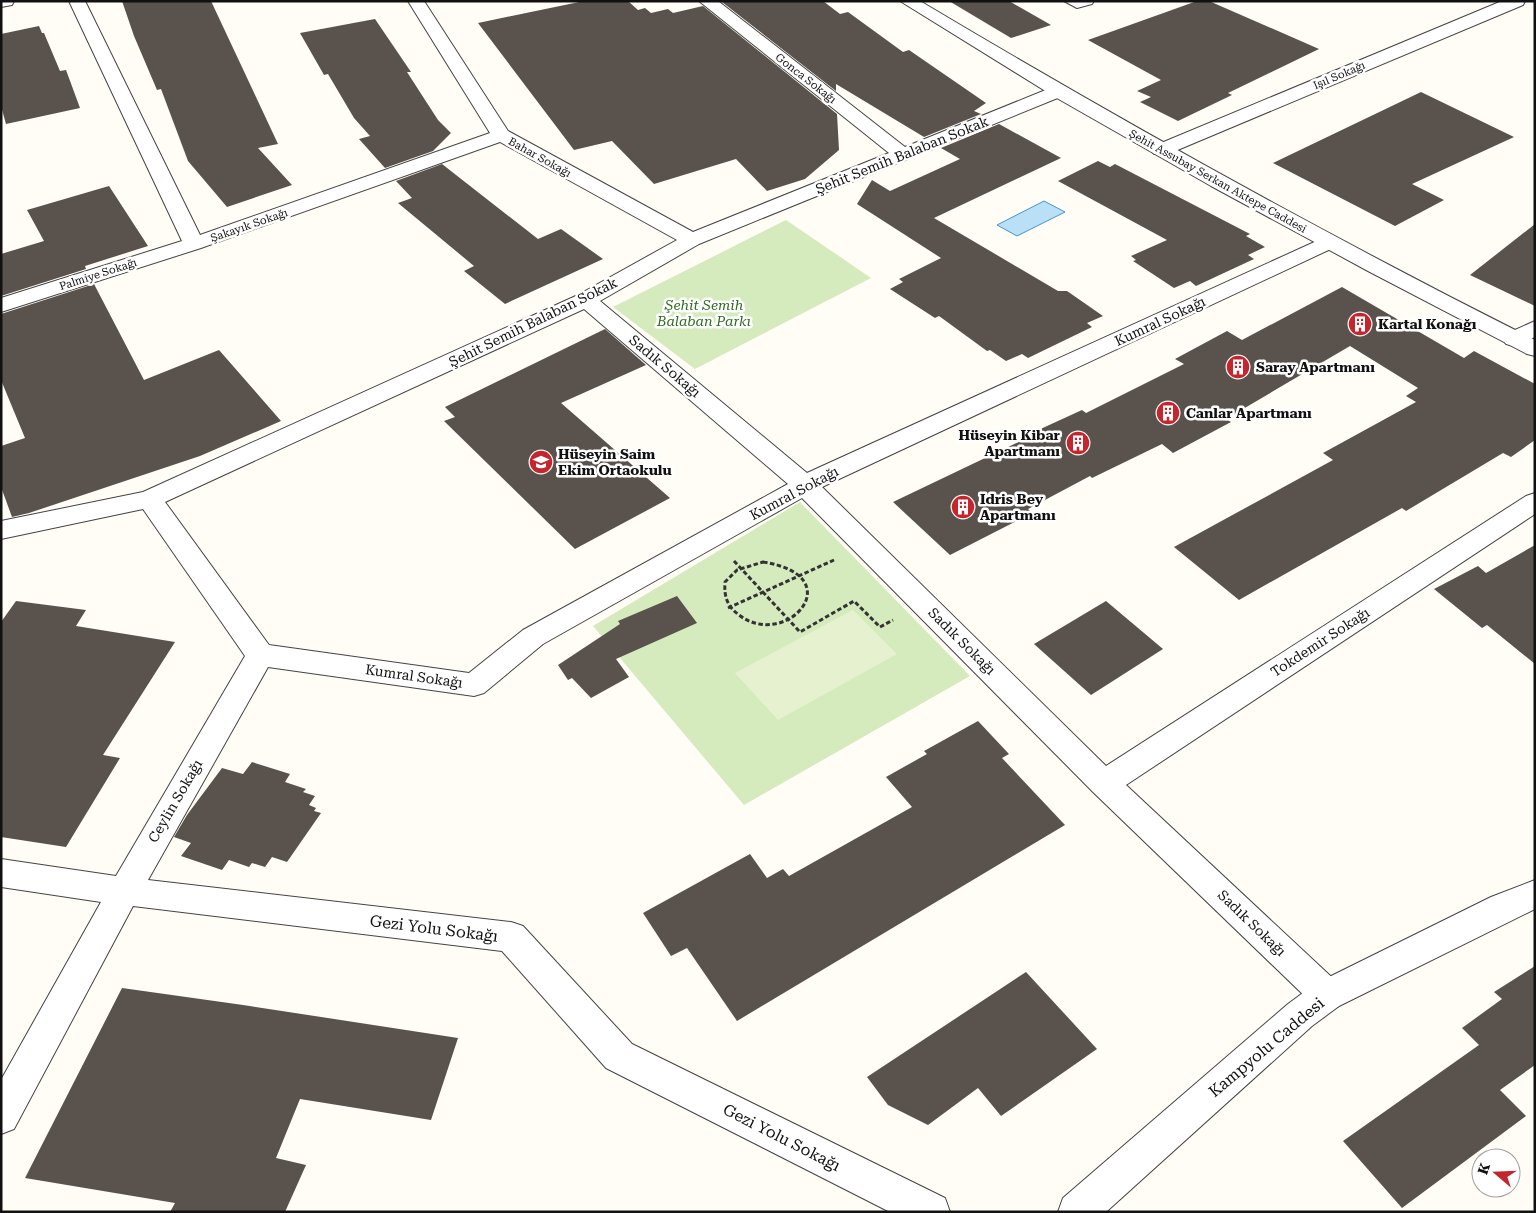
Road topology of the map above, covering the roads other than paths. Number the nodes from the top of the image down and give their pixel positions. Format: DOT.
graph roads {
  1 [pos="6,1"];
  2 [pos="77,1"];
  3 [pos="416,1"];
  4 [pos="707,1"];
  5 [pos="908,1"];
  6 [pos="1071,1"];
  7 [pos="1087,1"];
  8 [pos="1517,1"];
  9 [pos="1,2"];
  10 [pos="1059,91"];
  11 [pos="501,135"];
  12 [pos="1161,150"];
  13 [pos="904,155"];
  14 [pos="692,240"];
  15 [pos="194,244"];
  16 [pos="1328,244"];
  17 [pos="586,300"];
  18 [pos="1,305"];
  19 [pos="1535,328"];
  20 [pos="1514,339"];
  21 [pos="1535,349"];
  22 [pos="805,485"];
  23 [pos="148,499"];
  24 [pos="1535,502"];
  25 [pos="1,530"];
  26 [pos="260,655"];
  27 [pos="1104,783"];
  28 [pos="1,873"];
  29 [pos="124,891"];
  30 [pos="1535,894"];
  31 [pos="1327,995"];
  32 [pos="1,1116"];
  33 [pos="930,1212"];
  34 [pos="1077,1212"];
  1 -- 9 [label="street"];
  2 -- 15 [label="street, Şakayık Sokağı"];
  3 -- 11 [label="street, Bahar Sokağı"];
  4 -- 13 [label="street, Gonca Sokağı"];
  5 -- 10 [label="street, Şehit Assubay Serkan Aktepe Caddesi"];
  6 -- 7 [label="lane"];
  8 -- 12 [label="street, Işıl Sokağı"];
  10 -- 12 [label="street, Şehit Assubay Serkan Aktepe Caddesi"];
  10 -- 13 [label="street, Şehit Semih Balaban Sokak"];
  11 -- 14 [label="street, Bahar Sokağı"];
  11 -- 15 [label="street, Şakayık Sokağı"];
  12 -- 16 [label="street, Şehit Assubay Serkan Aktepe Caddesi"];
  13 -- 14 [label="street, Şehit Semih Balaban Sokak"];
  14 -- 17 [label="street, Şehit Semih Balaban Sokak"];
  15 -- 18 [label="street, Palmiye Sokağı"];
  16 -- 20 [label="street, Şehit Assubay Serkan Aktepe Caddesi"];
  16 -- 22 [label="street, Kumral Sokağı"];
  17 -- 22 [label="street, Sadık Sokağı"];
  17 -- 23 [label="street, Şehit Semih Balaban Sokak"];
  19 -- 20 [label="street"];
  20 -- 21 [label="street, Şehit Assubay Serkan Aktepe Caddesi"];
  22 -- 26 [label="street, Kumral Sokağı"];
  22 -- 27 [label="street, Sadık Sokağı"];
  23 -- 25 [label="street, Şehit Semih Balaban Sokak"];
  23 -- 26 [label="street"];
  24 -- 27 [label="street, Tokdemir Sokağı"];
  26 -- 29 [label="street, Ceylin Sokağı"];
  27 -- 31 [label="street, Sadık Sokağı"];
  28 -- 29 [label="street, Gezi Yolu Sokağı"];
  29 -- 32 [label="street, Ceylin Sokağı"];
  29 -- 33 [label="street, Gezi Yolu Sokağı"];
  30 -- 31 [label="street, Kampyolu Caddesi"];
  31 -- 34 [label="street, Kampyolu Caddesi"];
}
